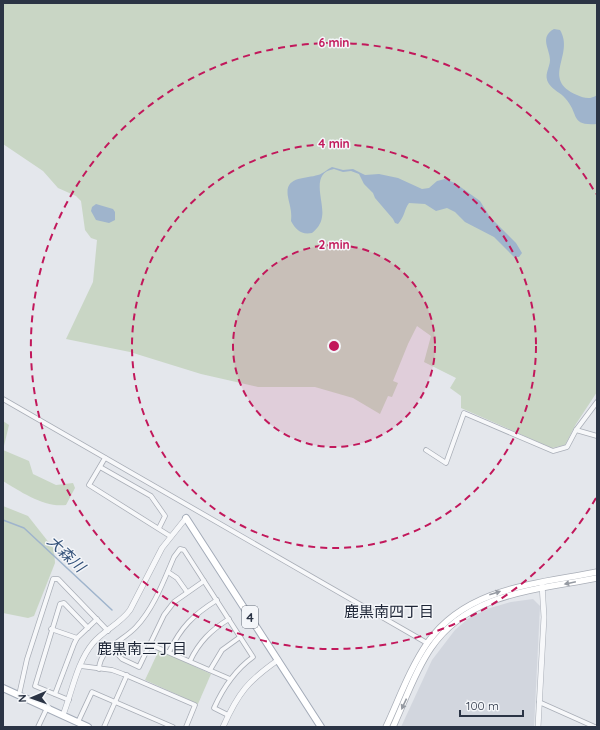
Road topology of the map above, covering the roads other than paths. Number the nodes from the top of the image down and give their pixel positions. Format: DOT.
graph roads {
  1 [pos="3,399"];
  2 [pos="597,402"];
  3 [pos="576,430"];
  4 [pos="597,436"];
  5 [pos="426,450"];
  6 [pos="105,458"];
  7 [pos="100,467"];
  8 [pos="186,518"];
  9 [pos="159,528"];
  10 [pos="170,536"];
  11 [pos="168,572"];
  12 [pos="597,572"];
  13 [pos="597,578"];
  14 [pos="204,580"];
  15 [pos="542,586"];
  16 [pos="187,592"];
  17 [pos="217,600"];
  18 [pos="97,619"];
  19 [pos="229,619"];
  20 [pos="88,628"];
  21 [pos="51,629"];
  22 [pos="108,630"];
  23 [pos="240,637"];
  24 [pos="77,638"];
  25 [pos="427,643"];
  26 [pos="149,644"];
  27 [pos="111,647"];
  28 [pos="169,652"];
  29 [pos="278,660"];
  30 [pos="190,661"];
  31 [pos="81,666"];
  32 [pos="99,669"];
  33 [pos="210,670"];
  34 [pos="127,675"];
  35 [pos="230,679"];
  36 [pos="3,688"];
  37 [pos="55,694"];
  38 [pos="20,695"];
  39 [pos="69,700"];
  40 [pos="115,702"];
  41 [pos="539,702"];
  42 [pos="47,708"];
  43 [pos="63,715"];
  44 [pos="228,715"];
  45 [pos="78,722"];
  46 [pos="38,727"];
  47 [pos="88,727"];
  48 [pos="104,727"];
  49 [pos="173,727"];
  50 [pos="186,727"];
  51 [pos="223,727"];
  52 [pos="321,727"];
  53 [pos="386,727"];
  54 [pos="393,727"];
  55 [pos="538,727"];
  56 [pos="595,727"];
  1 -- 6 [label="street"];
  2 -- 3 [label="street"];
  3 -- 4 [label="street"];
  3 -- 5 [label="street"];
  6 -- 7 [label="street"];
  6 -- 25 [label="street"];
  7 -- 9 [label="street"];
  7 -- 9 [label="street"];
  8 -- 10 [label="street"];
  8 -- 29 [label="main road, 4"];
  9 -- 10 [label="street"];
  10 -- 22 [label="street"];
  11 -- 14 [label="street"];
  11 -- 16 [label="street"];
  11 -- 27 [label="street"];
  12 -- 15 [label="main road"];
  13 -- 15 [label="main road, one-way"];
  14 -- 16 [label="street"];
  14 -- 17 [label="street"];
  25 -- 15 [label="main road, one-way"];
  15 -- 41 [label="street"];
  15 -- 54 [label="main road, one-way"];
  16 -- 26 [label="street"];
  17 -- 19 [label="street"];
  17 -- 28 [label="street"];
  18 -- 20 [label="street"];
  18 -- 22 [label="street"];
  18 -- 38 [label="street"];
  19 -- 23 [label="street"];
  19 -- 30 [label="street"];
  20 -- 21 [label="street"];
  20 -- 24 [label="street"];
  21 -- 24 [label="street"];
  21 -- 37 [label="street"];
  22 -- 31 [label="street"];
  23 -- 33 [label="street"];
  23 -- 35 [label="street"];
  24 -- 37 [label="street"];
  25 -- 53 [label="main road"];
  26 -- 27 [label="street"];
  26 -- 28 [label="street"];
  27 -- 32 [label="street"];
  28 -- 30 [label="street"];
  29 -- 44 [label="street"];
  29 -- 52 [label="main road, 4"];
  30 -- 33 [label="street"];
  31 -- 32 [label="street"];
  31 -- 39 [label="street"];
  32 -- 34 [label="street"];
  33 -- 35 [label="street"];
  34 -- 40 [label="street"];
  34 -- 50 [label="street"];
  35 -- 44 [label="street"];
  36 -- 38 [label="main road"];
  37 -- 39 [label="street"];
  38 -- 42 [label="main road"];
  39 -- 43 [label="street"];
  40 -- 45 [label="street"];
  40 -- 48 [label="street"];
  40 -- 49 [label="street"];
  41 -- 55 [label="street"];
  41 -- 56 [label="street"];
  42 -- 43 [label="main road"];
  42 -- 46 [label="street"];
  43 -- 45 [label="main road"];
  44 -- 51 [label="street"];
  45 -- 47 [label="main road"];
}
